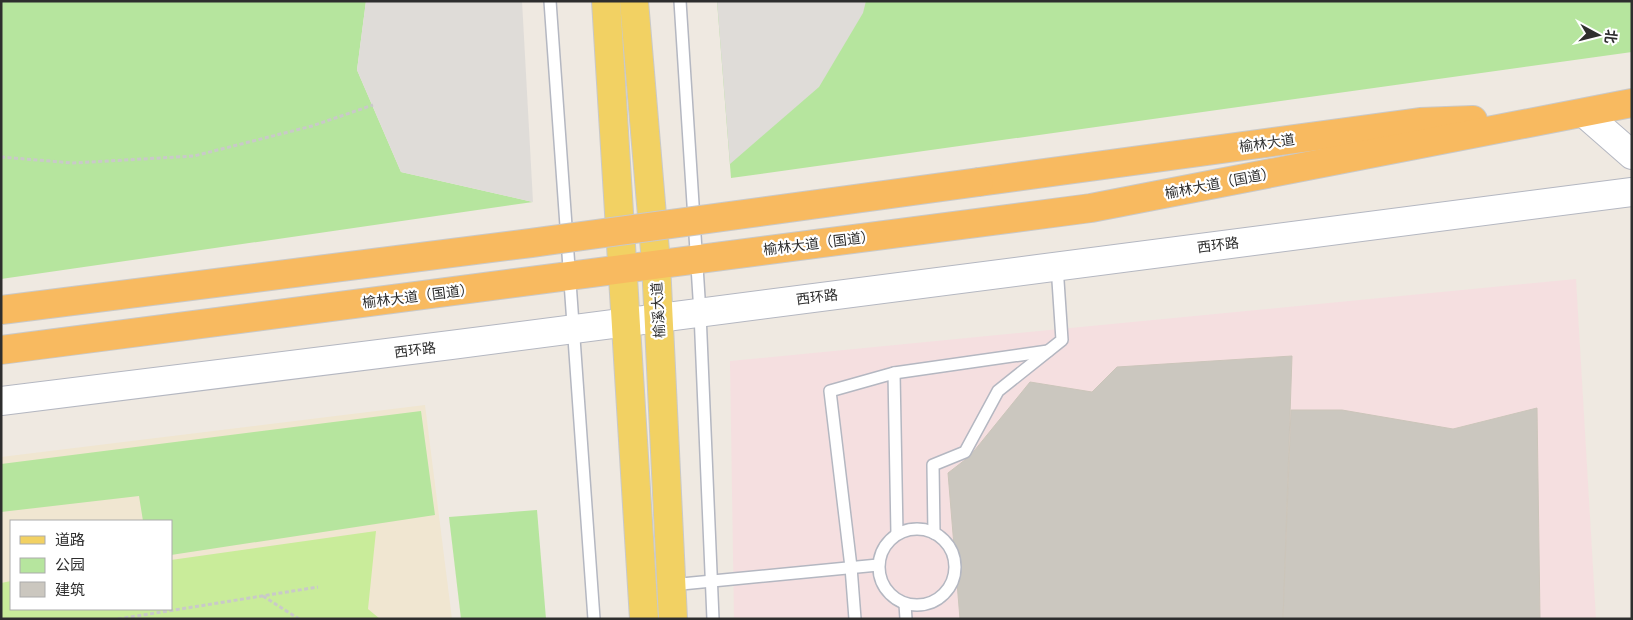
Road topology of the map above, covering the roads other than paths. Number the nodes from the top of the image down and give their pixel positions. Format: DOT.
graph roads {
  1 [pos="550,1"];
  2 [pos="606,1"];
  3 [pos="634,1"];
  4 [pos="680,1"];
  5 [pos="1632,104"];
  6 [pos="1584,113"];
  7 [pos="1556,118"];
  8 [pos="1632,156"];
  9 [pos="1632,192"];
  10 [pos="696,258"];
  11 [pos="656,263"];
  12 [pos="1057,266"];
  13 [pos="623,267"];
  14 [pos="569,275"];
  15 [pos="1,310"];
  16 [pos="700,313"];
  17 [pos="658,318"];
  18 [pos="626,323"];
  19 [pos="573,329"];
  20 [pos="1,350"];
  21 [pos="1049,351"];
  22 [pos="894,373"];
  23 [pos="1,401"];
  24 [pos="934,533"];
  25 [pos="897,534"];
  26 [pos="878,565"];
  27 [pos="851,567"];
  28 [pos="711,581"];
  29 [pos="672,585"];
  30 [pos="905,604"];
  31 [pos="594,619"];
  32 [pos="644,619"];
  33 [pos="673,619"];
  34 [pos="713,619"];
  35 [pos="855,619"];
  36 [pos="906,619"];
  1 -- 14 [label="lane"];
  2 -- 13 [label="main road"];
  3 -- 11 [label="main road, 榆溪大道"];
  4 -- 10 [label="lane"];
  5 -- 6 [label="highway, 榆林大道（国道）"];
  6 -- 7 [label="highway, 榆林大道（国道）"];
  6 -- 8 [label="main road"];
  7 -- 10 [label="highway, 榆林大道（国道）"];
  7 -- 15 [label="highway, 榆林大道, bridge"];
  9 -- 12 [label="main road, 西环路"];
  10 -- 11 [label="highway, 榆林大道（国道）"];
  10 -- 16 [label="lane"];
  11 -- 13 [label="highway, 榆林大道（国道）"];
  11 -- 17 [label="main road, 榆溪大道"];
  12 -- 16 [label="main road, 西环路"];
  12 -- 21 [label="lane"];
  13 -- 14 [label="highway, 榆林大道（国道）"];
  13 -- 18 [label="main road"];
  14 -- 19 [label="lane"];
  14 -- 20 [label="highway, 榆林大道（国道）"];
  16 -- 17 [label="main road, 西环路"];
  16 -- 28 [label="lane"];
  17 -- 18 [label="main road, 西环路"];
  17 -- 29 [label="main road, 榆溪大道"];
  18 -- 19 [label="main road, 西环路"];
  18 -- 32 [label="main road"];
  19 -- 23 [label="main road, 西环路"];
  19 -- 31 [label="lane"];
  21 -- 22 [label="lane"];
  21 -- 24 [label="lane"];
  22 -- 25 [label="lane"];
  22 -- 27 [label="lane"];
  24 -- 25 [label="lane"];
  24 -- 30 [label="lane"];
  25 -- 26 [label="lane"];
  26 -- 27 [label="lane"];
  26 -- 30 [label="lane"];
  27 -- 28 [label="lane"];
  27 -- 35 [label="lane"];
  28 -- 29 [label="lane"];
  28 -- 34 [label="lane"];
  29 -- 33 [label="main road, 榆溪大道"];
  30 -- 36 [label="lane"];
}
